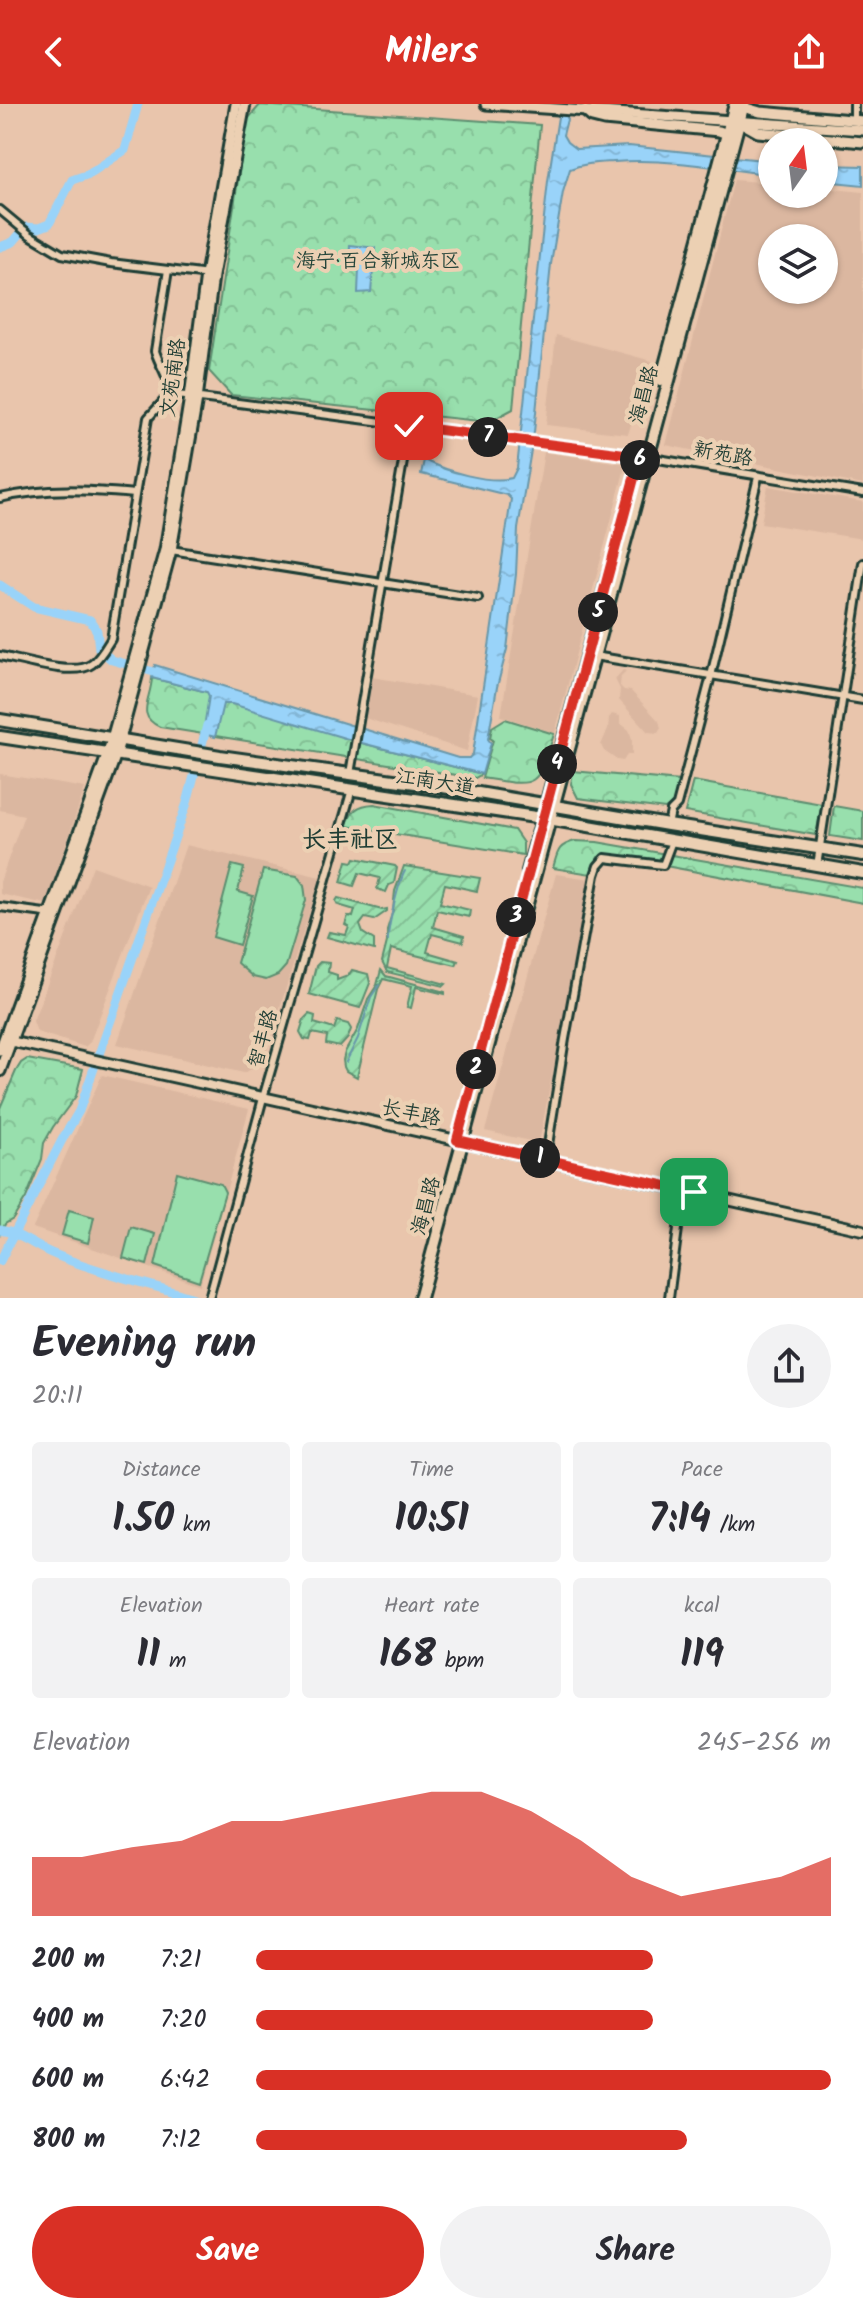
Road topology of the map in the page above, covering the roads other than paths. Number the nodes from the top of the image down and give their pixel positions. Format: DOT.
graph roads {
  1 [pos="236,104"];
  2 [pos="245,104"];
  3 [pos="486,104"];
  4 [pos="854,104"];
  5 [pos="740,105"];
  6 [pos="579,110"];
  7 [pos="735,121"];
  8 [pos="855,124"];
  9 [pos="727,134"];
  10 [pos="863,142"];
  11 [pos="726,152"];
  12 [pos="0,210"];
  13 [pos="168,270"];
  14 [pos="210,275"];
  15 [pos="170,394"];
  16 [pos="194,398"];
  17 [pos="409,426"];
  18 [pos="644,457"];
  19 [pos="758,477"];
  20 [pos="863,493"];
  21 [pos="135,494"];
  22 [pos="0,498"];
  23 [pos="171,550"];
  24 [pos="863,563"];
  25 [pos="381,583"];
  26 [pos="478,598"];
  27 [pos="139,655"];
  28 [pos="590,655"];
  29 [pos="0,656"];
  30 [pos="711,676"];
  31 [pos="843,697"];
  32 [pos="863,700"];
  33 [pos="0,720"];
  34 [pos="0,737"];
  35 [pos="115,739"];
  36 [pos="112,754"];
  37 [pos="350,774"];
  38 [pos="352,789"];
  39 [pos="550,804"];
  40 [pos="546,819"];
  41 [pos="668,825"];
  42 [pos="672,841"];
  43 [pos="820,848"];
  44 [pos="863,855"];
  45 [pos="817,866"];
  46 [pos="863,873"];
  47 [pos="0,907"];
  48 [pos="53,914"];
  49 [pos="4,1043"];
  50 [pos="0,1071"];
  51 [pos="263,1098"];
  52 [pos="460,1140"];
  53 [pos="547,1151"];
  54 [pos="683,1190"];
  55 [pos="863,1230"];
  56 [pos="209,1298"];
  57 [pos="417,1298"];
  58 [pos="669,1298"];
  1 -- 14 [label="main road, 文苑南路"];
  2 -- 14 [label="main road, 文苑南路"];
  3 -- 6 [label="main road"];
  4 -- 8 [label="street"];
  5 -- 7 [label="main road, 海昌路"];
  5 -- 8 [label="main road"];
  6 -- 7 [label="main road"];
  6 -- 9 [label="main road"];
  7 -- 8 [label="main road"];
  7 -- 9 [label="main road, 海昌路"];
  7 -- 10 [label="main road"];
  7 -- 11 [label="main road, 海昌路"];
  9 -- 11 [label="main road, 海昌路"];
  11 -- 18 [label="main road, 海昌路"];
  12 -- 13 [label="street"];
  13 -- 14 [label="street"];
  13 -- 15 [label="street"];
  14 -- 16 [label="main road, 文苑南路"];
  15 -- 16 [label="street, 新苑路"];
  15 -- 21 [label="street"];
  16 -- 17 [label="street, 新苑路"];
  16 -- 23 [label="main road, 文苑南路"];
  16 -- 27 [label="main road, 文苑南路"];
  17 -- 18 [label="street, 新苑路"];
  17 -- 25 [label="street"];
  18 -- 19 [label="street, 新苑路"];
  18 -- 28 [label="main road, 海昌路"];
  19 -- 20 [label="street, 新苑路"];
  19 -- 30 [label="street"];
  21 -- 22 [label="street"];
  21 -- 29 [label="street"];
  23 -- 25 [label="street"];
  23 -- 27 [label="main road, 文苑南路"];
  24 -- 31 [label="street"];
  25 -- 26 [label="street"];
  25 -- 37 [label="street"];
  27 -- 35 [label="main road"];
  28 -- 30 [label="street"];
  28 -- 39 [label="main road, 海昌路"];
  30 -- 31 [label="street"];
  30 -- 41 [label="street"];
  31 -- 32 [label="street"];
  31 -- 43 [label="street"];
  33 -- 35 [label="main road, 江南大道"];
  34 -- 36 [label="main road, 江南大道"];
  35 -- 36 [label="main road"];
  35 -- 37 [label="main road, 江南大道"];
  36 -- 38 [label="main road, 江南大道"];
  36 -- 48 [label="main road"];
  37 -- 39 [label="main road, 江南大道"];
  38 -- 40 [label="main road, 江南大道"];
  38 -- 51 [label="street, 智丰路"];
  39 -- 40 [label="main road, 海昌路"];
  39 -- 41 [label="main road, 江南大道"];
  40 -- 42 [label="main road, 江南大道"];
  40 -- 52 [label="main road, 海昌路"];
  41 -- 43 [label="main road, 江南大道"];
  42 -- 45 [label="main road, 江南大道"];
  42 -- 53 [label="street"];
  43 -- 44 [label="main road, 江南大道"];
  43 -- 45 [label="street"];
  45 -- 46 [label="main road, 江南大道"];
  47 -- 48 [label="street"];
  48 -- 49 [label="main road"];
  49 -- 50 [label="main road"];
  49 -- 51 [label="street, 长丰路"];
  51 -- 52 [label="street, 长丰路"];
  51 -- 56 [label="street, 智丰路"];
  52 -- 54 [label="street, 长丰路"];
  52 -- 57 [label="main road, 海昌路"];
  54 -- 55 [label="street, 长丰路"];
  54 -- 58 [label="street"];
}
